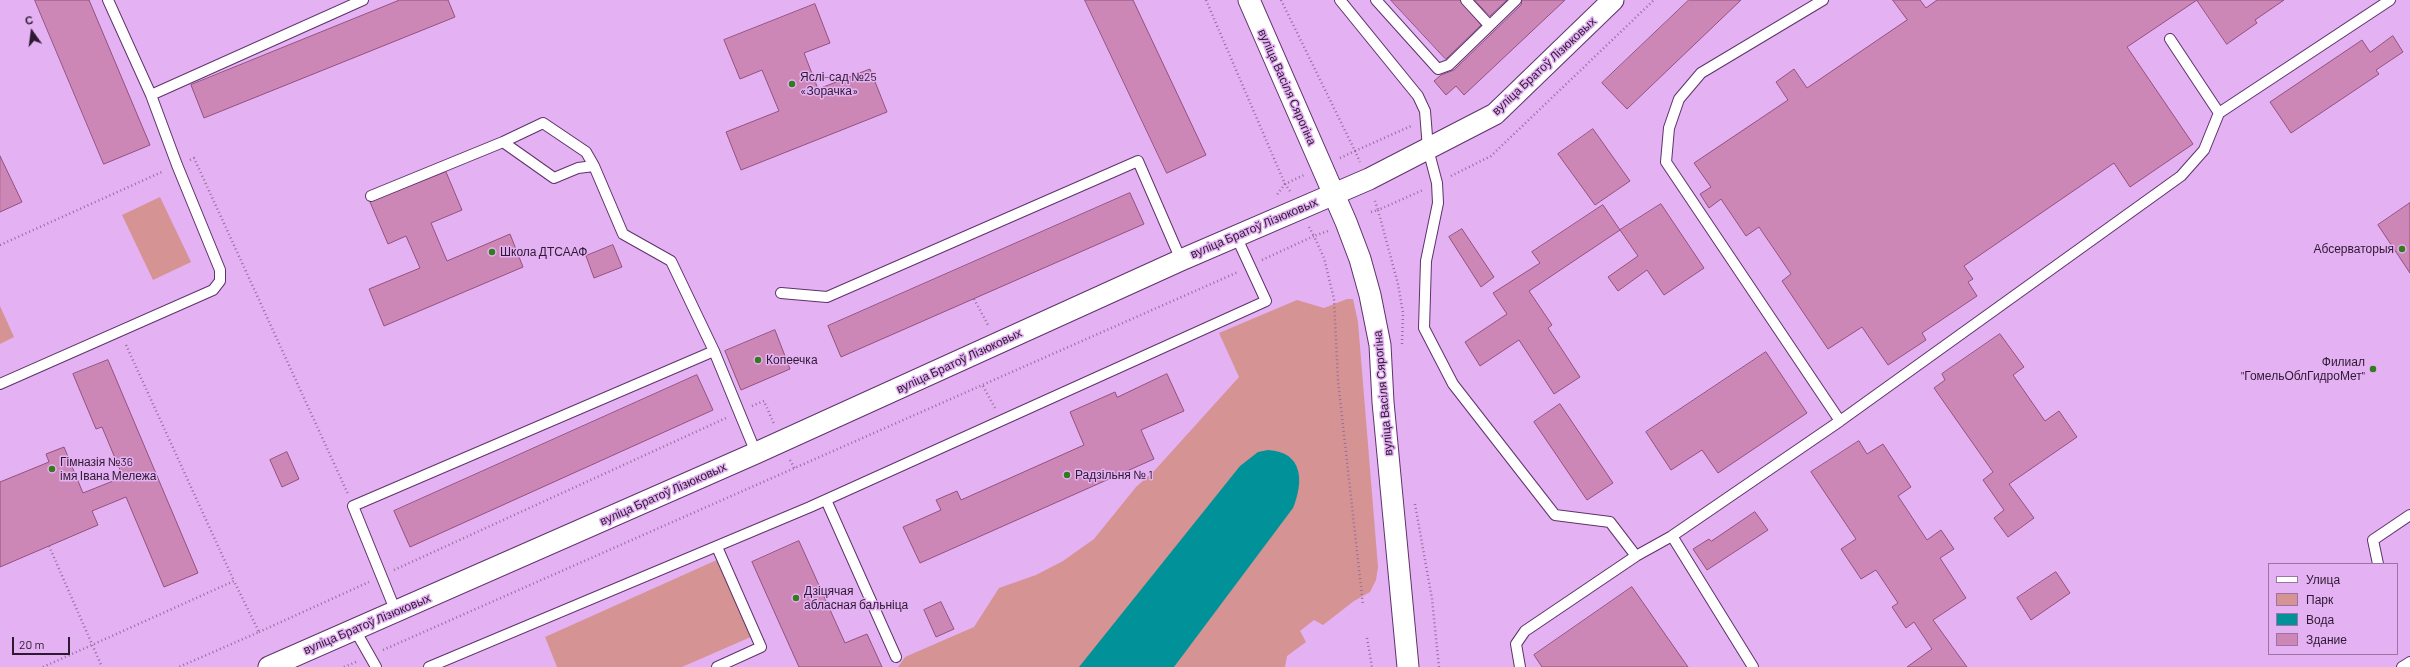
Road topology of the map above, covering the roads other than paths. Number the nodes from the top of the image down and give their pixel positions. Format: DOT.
graph roads {
  1 [pos="108,0"];
  2 [pos="362,0"];
  3 [pos="1249,0"];
  4 [pos="1340,0"];
  5 [pos="1376,0"];
  6 [pos="1466,0"];
  7 [pos="1516,0"];
  8 [pos="1613,0"];
  9 [pos="1823,0"];
  10 [pos="2390,0"];
  11 [pos="1489,25"];
  12 [pos="2170,39"];
  13 [pos="151,95"];
  14 [pos="2219,113"];
  15 [pos="503,142"];
  16 [pos="1428,149"];
  17 [pos="594,166"];
  18 [pos="1333,195"];
  19 [pos="371,196"];
  20 [pos="1236,236"];
  21 [pos="1181,260"];
  22 [pos="781,293"];
  23 [pos="714,351"];
  24 [pos="0,384"];
  25 [pos="1840,421"];
  26 [pos="756,453"];
  27 [pos="826,500"];
  28 [pos="2410,515"];
  29 [pos="1672,536"];
  30 [pos="717,547"];
  31 [pos="1636,556"];
  32 [pos="2378,563"];
  33 [pos="396,612"];
  34 [pos="355,630"];
  35 [pos="896,657"];
  36 [pos="2410,662"];
  37 [pos="268,667"];
  38 [pos="376,667"];
  39 [pos="429,667"];
  40 [pos="717,667"];
  41 [pos="1408,667"];
  42 [pos="1520,667"];
  43 [pos="1753,667"];
  44 [pos="2402,667"];
  1 -- 13 [label="lane"];
  2 -- 13 [label="lane"];
  3 -- 18 [label="street, вуліца Васіля Сярогіна"];
  4 -- 16 [label="lane"];
  5 -- 11 [label="lane"];
  6 -- 11 [label="lane"];
  7 -- 11 [label="lane"];
  8 -- 16 [label="street, вуліца Братоў Лізюковых"];
  9 -- 25 [label="lane"];
  10 -- 14 [label="lane"];
  12 -- 14 [label="lane"];
  13 -- 24 [label="lane"];
  14 -- 25 [label="lane"];
  15 -- 17 [label="lane"];
  15 -- 17 [label="lane"];
  15 -- 19 [label="lane"];
  16 -- 18 [label="street, вуліца Братоў Лізюковых"];
  16 -- 31 [label="lane"];
  17 -- 23 [label="lane"];
  18 -- 20 [label="street, вуліца Братоў Лізюковых"];
  18 -- 41 [label="street, вуліца Васіля Сярогіна"];
  20 -- 21 [label="street, вуліца Братоў Лізюковых"];
  20 -- 27 [label="lane"];
  21 -- 22 [label="lane"];
  21 -- 26 [label="street, вуліца Братоў Лізюковых"];
  23 -- 26 [label="lane"];
  23 -- 33 [label="lane"];
  25 -- 29 [label="lane"];
  26 -- 33 [label="street, вуліца Братоў Лізюковых"];
  27 -- 30 [label="lane"];
  27 -- 35 [label="lane"];
  28 -- 32 [label="lane"];
  29 -- 31 [label="lane"];
  29 -- 43 [label="lane"];
  30 -- 39 [label="lane"];
  30 -- 40 [label="lane"];
  31 -- 42 [label="lane"];
  33 -- 34 [label="street, вуліца Братоў Лізюковых"];
  34 -- 37 [label="street, вуліца Братоў Лізюковых"];
  34 -- 38 [label="lane"];
  36 -- 44 [label="lane"];
}
